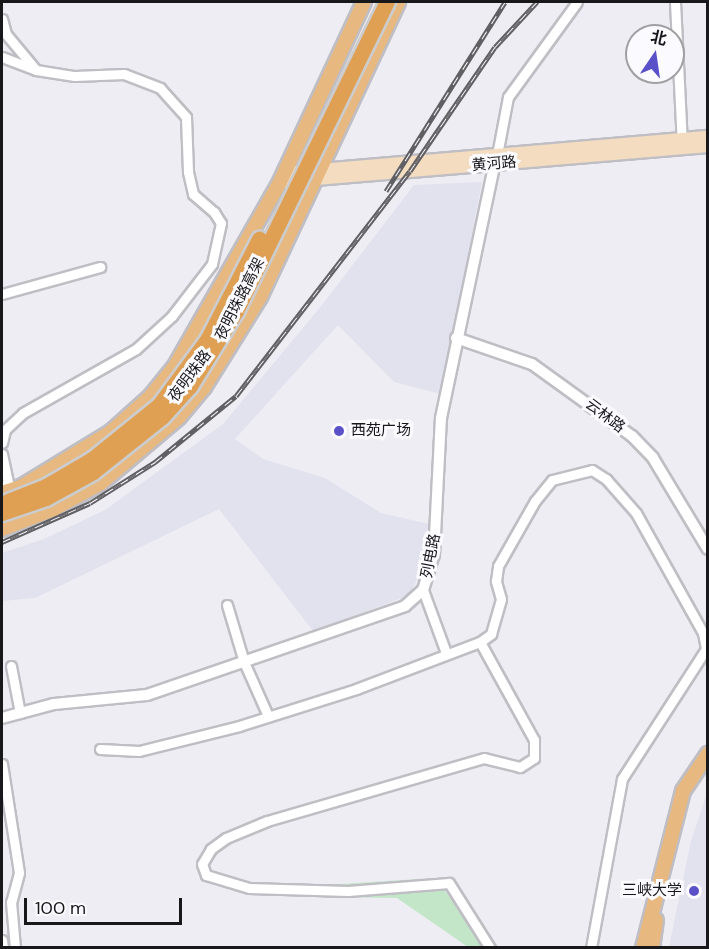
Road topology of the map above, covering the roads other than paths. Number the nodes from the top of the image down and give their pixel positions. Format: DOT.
graph roads {
  1 [pos="364,2"];
  2 [pos="375,2"];
  3 [pos="387,2"];
  4 [pos="398,2"];
  5 [pos="577,2"];
  6 [pos="675,2"];
  7 [pos="2,19"];
  8 [pos="2,57"];
  9 [pos="36,70"];
  10 [pos="708,137"];
  11 [pos="682,144"];
  12 [pos="708,146"];
  13 [pos="496,159"];
  14 [pos="316,175"];
  15 [pos="282,178"];
  16 [pos="100,267"];
  17 [pos="2,294"];
  18 [pos="456,338"];
  19 [pos="2,443"];
  20 [pos="2,454"];
  21 [pos="2,486"];
  22 [pos="2,493"];
  23 [pos="2,502"];
  24 [pos="2,513"];
  25 [pos="2,529"];
  26 [pos="708,549"];
  27 [pos="423,590"];
  28 [pos="227,605"];
  29 [pos="480,642"];
  30 [pos="446,653"];
  31 [pos="244,662"];
  32 [pos="11,666"];
  33 [pos="20,713"];
  34 [pos="268,716"];
  35 [pos="2,718"];
  36 [pos="100,749"];
  37 [pos="708,754"];
  38 [pos="2,765"];
  39 [pos="708,765"];
  40 [pos="2,940"];
  41 [pos="3,948"];
  42 [pos="15,948"];
  43 [pos="490,948"];
  44 [pos="591,948"];
  45 [pos="643,948"];
  46 [pos="652,948"];
  1 -- 15 [label="main road, 夜明珠路"];
  2 -- 23 [label="highway, 夜明珠路高架, bridge"];
  3 -- 24 [label="highway, 夜明珠路高架, bridge"];
  4 -- 14 [label="main road, 夜明珠路"];
  5 -- 13 [label="street"];
  6 -- 11 [label="street"];
  7 -- 9 [label="street"];
  8 -- 9 [label="street"];
  9 -- 19 [label="street"];
  10 -- 11 [label="main road, 黄河路"];
  11 -- 12 [label="main road, 黄河路"];
  11 -- 13 [label="main road, 黄河路"];
  13 -- 14 [label="main road, 黄河路"];
  13 -- 18 [label="street, 列电路"];
  14 -- 15 [label="main road, 黄河路"];
  14 -- 25 [label="main road, 夜明珠路"];
  15 -- 22 [label="main road, 夜明珠路"];
  16 -- 17 [label="street"];
  18 -- 26 [label="street, 云林路"];
  18 -- 27 [label="street, 列电路"];
  20 -- 21 [label="street"];
  27 -- 30 [label="street"];
  27 -- 31 [label="street, 列电路"];
  28 -- 31 [label="street"];
  29 -- 30 [label="street"];
  29 -- 43 [label="street"];
  29 -- 44 [label="street"];
  30 -- 34 [label="street"];
  31 -- 33 [label="street, 列电路"];
  31 -- 34 [label="street"];
  32 -- 33 [label="street"];
  33 -- 35 [label="street, 列电路"];
  34 -- 36 [label="street"];
  37 -- 45 [label="main road"];
  38 -- 42 [label="street"];
  39 -- 46 [label="main road"];
  40 -- 41 [label="street"];
}
